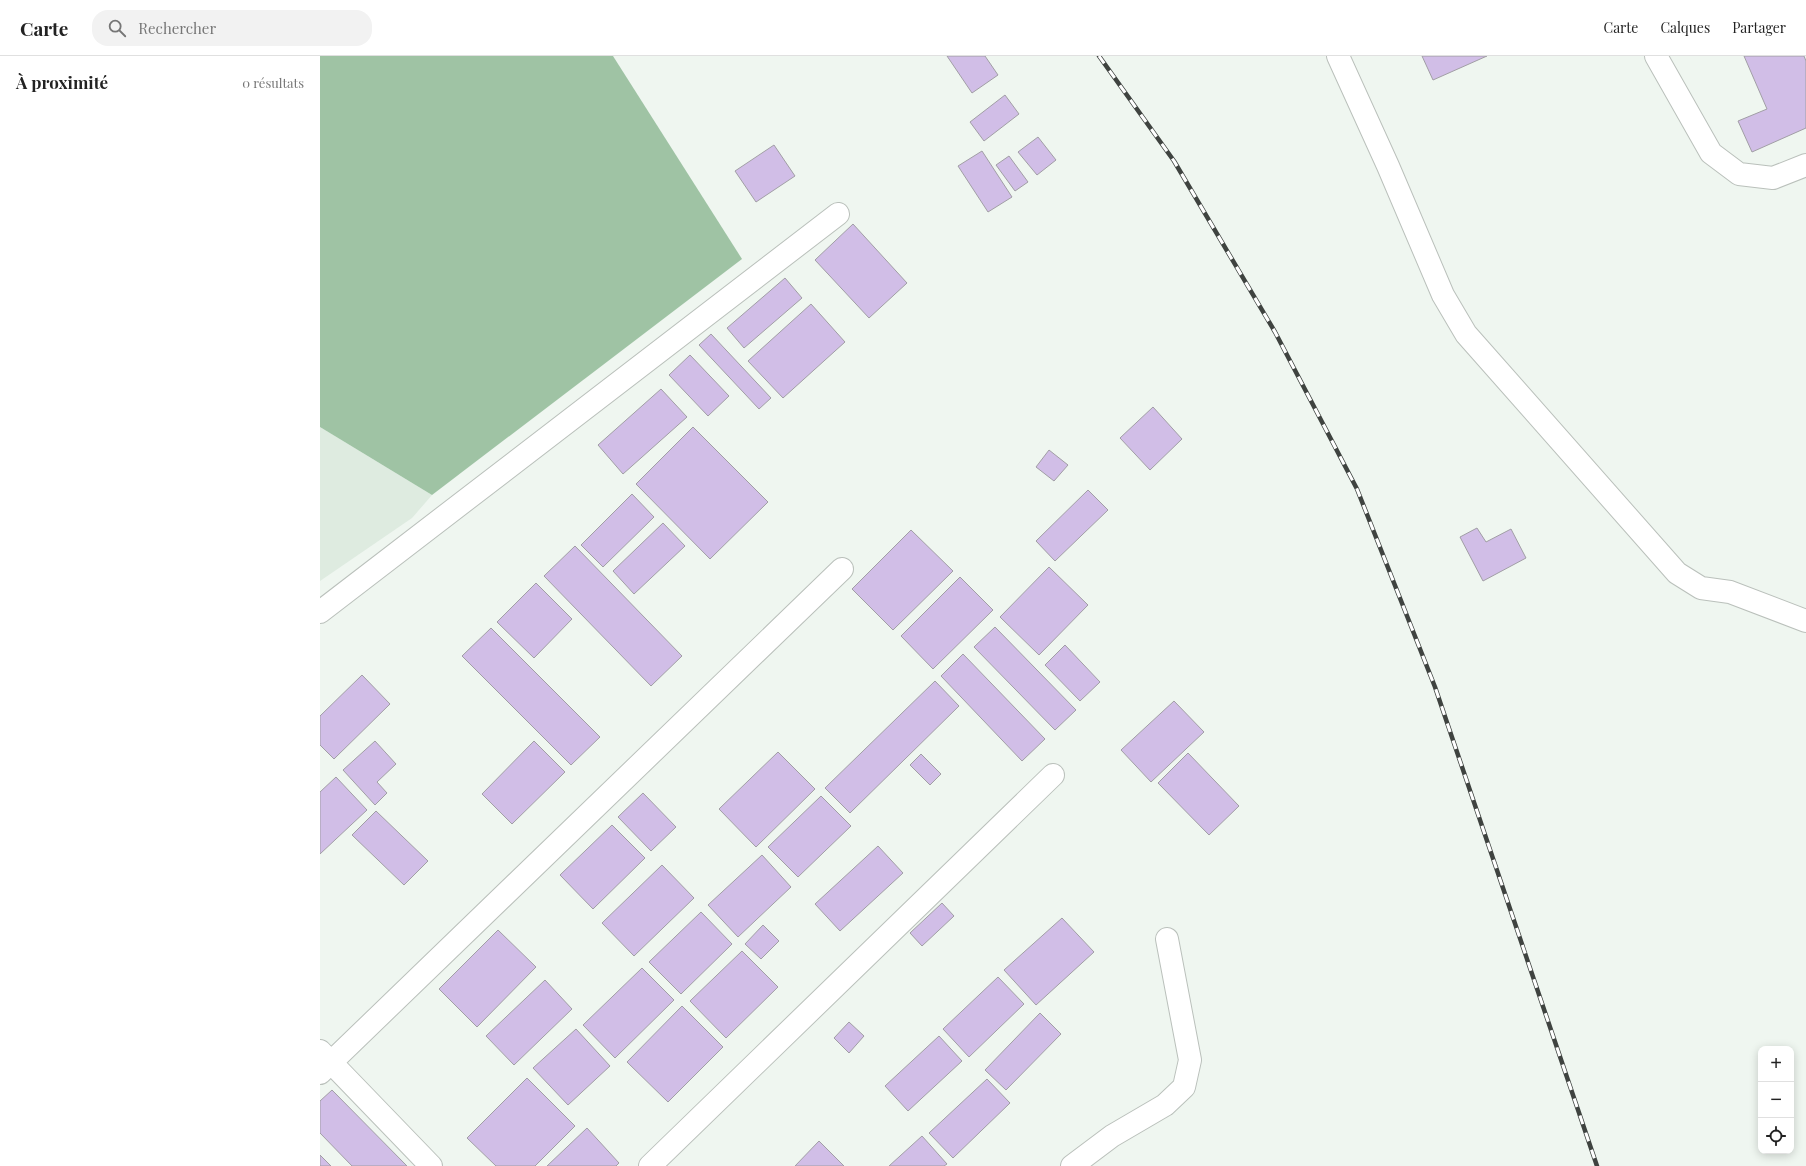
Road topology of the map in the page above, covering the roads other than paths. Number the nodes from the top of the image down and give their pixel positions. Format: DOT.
graph roads {
  1 [pos="1338,56"];
  2 [pos="1656,56"];
  3 [pos="1806,165"];
  4 [pos="838,214"];
  5 [pos="842,569"];
  6 [pos="320,612"];
  7 [pos="1806,621"];
  8 [pos="1053,775"];
  9 [pos="1167,939"];
  10 [pos="324,1062"];
  11 [pos="431,1166"];
  12 [pos="650,1166"];
  13 [pos="1072,1166"];
  1 -- 7 [label="street"];
  2 -- 3 [label="street"];
  4 -- 6 [label="street"];
  5 -- 10 [label="street"];
  8 -- 12 [label="street"];
  9 -- 13 [label="street"];
  10 -- 11 [label="street"];
}
